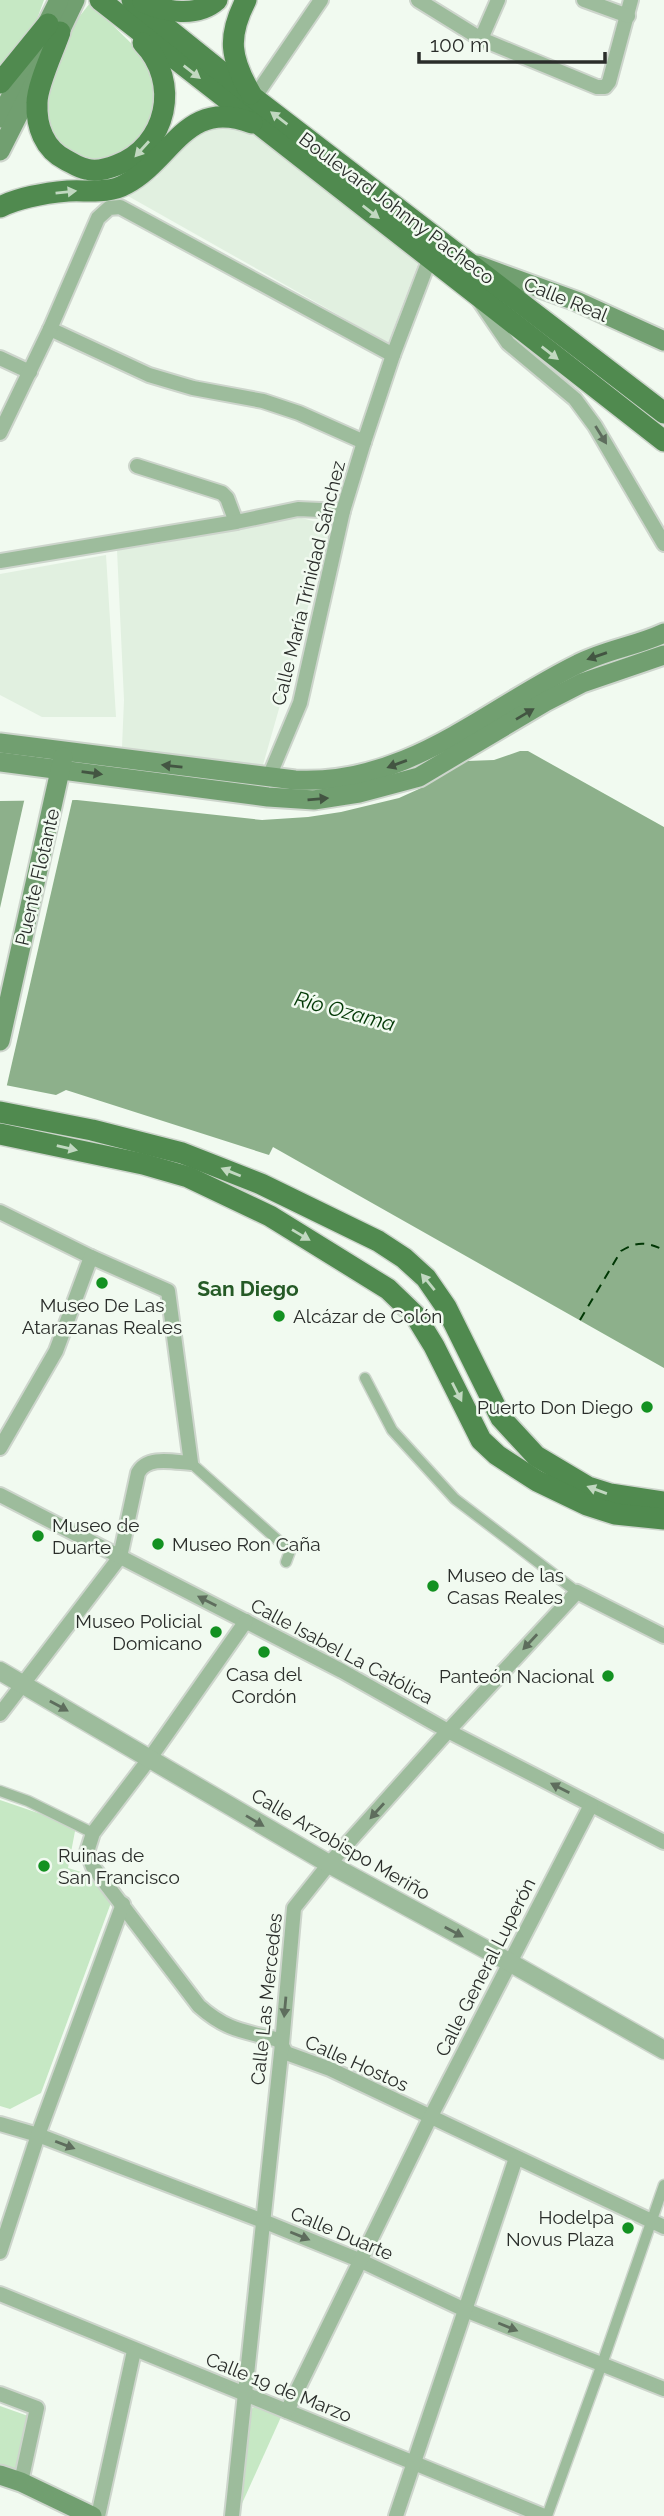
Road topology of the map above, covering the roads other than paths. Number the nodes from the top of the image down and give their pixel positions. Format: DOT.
graph roads {
  1 [pos="131,0"];
  2 [pos="139,0"];
  3 [pos="216,0"];
  4 [pos="246,0"];
  5 [pos="321,0"];
  6 [pos="418,0"];
  7 [pos="498,0"];
  8 [pos="584,0"];
  9 [pos="631,0"];
  10 [pos="65,3"];
  11 [pos="105,4"];
  12 [pos="628,16"];
  13 [pos="54,28"];
  14 [pos="481,39"];
  15 [pos="0,83"];
  16 [pos="254,99"];
  17 [pos="0,118"];
  18 [pos="261,127"];
  19 [pos="0,151"];
  20 [pos="0,207"];
  21 [pos="434,248"];
  22 [pos="467,262"];
  23 [pos="475,295"];
  24 [pos="50,329"];
  25 [pos="664,341"];
  26 [pos="393,355"];
  27 [pos="0,358"];
  28 [pos="30,372"];
  29 [pos="664,413"];
  30 [pos="0,433"];
  31 [pos="664,441"];
  32 [pos="364,442"];
  33 [pos="137,466"];
  34 [pos="343,511"];
  35 [pos="236,522"];
  36 [pos="664,544"];
  37 [pos="0,561"];
  38 [pos="663,632"];
  39 [pos="664,655"];
  40 [pos="0,743"];
  41 [pos="63,761"];
  42 [pos="0,762"];
  43 [pos="270,777"];
  44 [pos="0,1041"];
  45 [pos="0,1112"];
  46 [pos="0,1134"];
  47 [pos="0,1212"];
  48 [pos="91,1257"];
  49 [pos="365,1378"];
  50 [pos="0,1448"];
  51 [pos="191,1463"];
  52 [pos="0,1495"];
  53 [pos="664,1502"];
  54 [pos="664,1519"];
  55 [pos="120,1557"];
  56 [pos="286,1562"];
  57 [pos="576,1592"];
  58 [pos="246,1620"];
  59 [pos="664,1636"];
  60 [pos="0,1671"];
  61 [pos="21,1685"];
  62 [pos="0,1714"];
  63 [pos="448,1731"];
  64 [pos="150,1758"];
  65 [pos="0,1791"];
  66 [pos="591,1805"];
  67 [pos="93,1833"];
  68 [pos="664,1842"];
  69 [pos="329,1864"];
  70 [pos="123,1904"];
  71 [pos="509,1962"];
  72 [pos="282,2044"];
  73 [pos="664,2050"];
  74 [pos="429,2118"];
  75 [pos="0,2124"];
  76 [pos="38,2136"];
  77 [pos="516,2158"];
  78 [pos="664,2185"];
  79 [pos="263,2221"];
  80 [pos="658,2224"];
  81 [pos="0,2252"];
  82 [pos="359,2260"];
  83 [pos="0,2294"];
  84 [pos="465,2310"];
  85 [pos="134,2351"];
  86 [pos="603,2364"];
  87 [pos="664,2389"];
  88 [pos="0,2394"];
  89 [pos="244,2394"];
  90 [pos="287,2411"];
  91 [pos="413,2464"];
  92 [pos="0,2475"];
  93 [pos="21,2482"];
  94 [pos="92,2516"];
  95 [pos="99,2516"];
  96 [pos="232,2516"];
  97 [pos="396,2516"];
  98 [pos="545,2516"];
  1 -- 16 [label="main road, Boulevard Johnny Pacheco"];
  2 -- 3 [label="main road"];
  4 -- 16 [label="main road"];
  5 -- 16 [label="street"];
  6 -- 14 [label="street"];
  7 -- 14 [label="street"];
  8 -- 12 [label="street"];
  9 -- 12 [label="street"];
  10 -- 13 [label="main road"];
  11 -- 13 [label="main road, one-way"];
  11 -- 18 [label="main road, Boulevard Johnny Pacheco, one-way"];
  12 -- 14 [label="street"];
  13 -- 15 [label="main road"];
  13 -- 17 [label="main road"];
  13 -- 19 [label="main road"];
  21 -- 16 [label="main road, Boulevard Johnny Pacheco, one-way"];
  20 -- 18 [label="main road, one-way"];
  18 -- 21 [label="main road, Boulevard Johnny Pacheco, one-way"];
  21 -- 22 [label="main road, Boulevard Johnny Pacheco"];
  21 -- 23 [label="main road, Boulevard Johnny Pacheco"];
  21 -- 26 [label="street, Calle María Trinidad Sánchez"];
  22 -- 25 [label="main road, Calle Real"];
  22 -- 29 [label="main road, Boulevard Johnny Pacheco"];
  23 -- 31 [label="main road, Boulevard Johnny Pacheco, one-way"];
  23 -- 36 [label="street, Boulevard Johnny Pacheco, one-way"];
  24 -- 26 [label="street"];
  24 -- 28 [label="street"];
  24 -- 32 [label="street"];
  26 -- 32 [label="street, Calle María Trinidad Sánchez"];
  27 -- 28 [label="street"];
  28 -- 30 [label="street"];
  32 -- 34 [label="street, Calle María Trinidad Sánchez"];
  33 -- 35 [label="street"];
  34 -- 35 [label="street"];
  34 -- 43 [label="street, Calle María Trinidad Sánchez"];
  35 -- 37 [label="street"];
  38 -- 43 [label="main road, one-way"];
  41 -- 39 [label="main road, one-way"];
  40 -- 41 [label="main road"];
  41 -- 42 [label="main road"];
  43 -- 41 [label="main road, one-way"];
  41 -- 44 [label="main road, Puente Flotante"];
  53 -- 45 [label="main road, one-way"];
  46 -- 54 [label="main road, one-way"];
  47 -- 48 [label="street"];
  48 -- 50 [label="street"];
  48 -- 51 [label="street"];
  49 -- 57 [label="street"];
  51 -- 55 [label="street"];
  51 -- 56 [label="street"];
  52 -- 55 [label="street, Calle Isabel La Católica"];
  58 -- 55 [label="street, Calle Isabel La Católica, one-way"];
  55 -- 61 [label="street"];
  57 -- 59 [label="street"];
  57 -- 63 [label="street, Calle Las Mercedes, one-way"];
  58 -- 63 [label="street, Calle Isabel La Católica"];
  58 -- 64 [label="street"];
  60 -- 61 [label="street, Calle Arzobispo Meriño"];
  61 -- 62 [label="street"];
  61 -- 64 [label="street, Calle Arzobispo Meriño, one-way"];
  66 -- 63 [label="street, Calle Isabel La Católica, one-way"];
  63 -- 69 [label="street, Calle Las Mercedes, one-way"];
  64 -- 67 [label="street"];
  64 -- 69 [label="street, Calle Arzobispo Meriño, one-way"];
  65 -- 67 [label="street"];
  66 -- 68 [label="street, Calle Isabel La Católica"];
  66 -- 71 [label="street, Calle General Luperón"];
  67 -- 70 [label="street, Calle Hostos"];
  69 -- 71 [label="street, Calle Arzobispo Meriño, one-way"];
  69 -- 72 [label="street, Calle Las Mercedes, one-way"];
  70 -- 72 [label="street, Calle Hostos"];
  70 -- 76 [label="street"];
  71 -- 73 [label="street, Calle Arzobispo Meriño"];
  71 -- 74 [label="street, Calle General Luperón"];
  72 -- 74 [label="street, Calle Hostos"];
  72 -- 79 [label="street, Calle Las Mercedes"];
  74 -- 77 [label="street, Calle Hostos"];
  74 -- 82 [label="street, Calle General Luperón"];
  75 -- 76 [label="street, Calle Duarte"];
  76 -- 79 [label="street, Calle Duarte, one-way"];
  76 -- 81 [label="street"];
  77 -- 80 [label="street, Calle Hostos"];
  77 -- 84 [label="street"];
  78 -- 80 [label="street"];
  79 -- 82 [label="street, Calle Duarte, one-way"];
  79 -- 89 [label="street, Calle Las Mercedes"];
  80 -- 86 [label="street"];
  82 -- 84 [label="street, Calle Duarte"];
  82 -- 90 [label="street, Calle General Luperón"];
  83 -- 85 [label="street, Calle 19 de Marzo"];
  84 -- 86 [label="street, Calle Duarte, one-way"];
  84 -- 91 [label="street"];
  85 -- 89 [label="street, Calle 19 de Marzo"];
  85 -- 95 [label="street"];
  86 -- 87 [label="street, Calle Duarte"];
  86 -- 98 [label="street"];
  88 -- 93 [label="street"];
  89 -- 90 [label="street, Calle 19 de Marzo"];
  89 -- 96 [label="street, Calle Las Mercedes"];
  90 -- 91 [label="street, Calle 19 de Marzo"];
  91 -- 97 [label="street"];
  91 -- 98 [label="street, Calle 19 de Marzo"];
  92 -- 93 [label="main road"];
  93 -- 94 [label="main road"];
}
